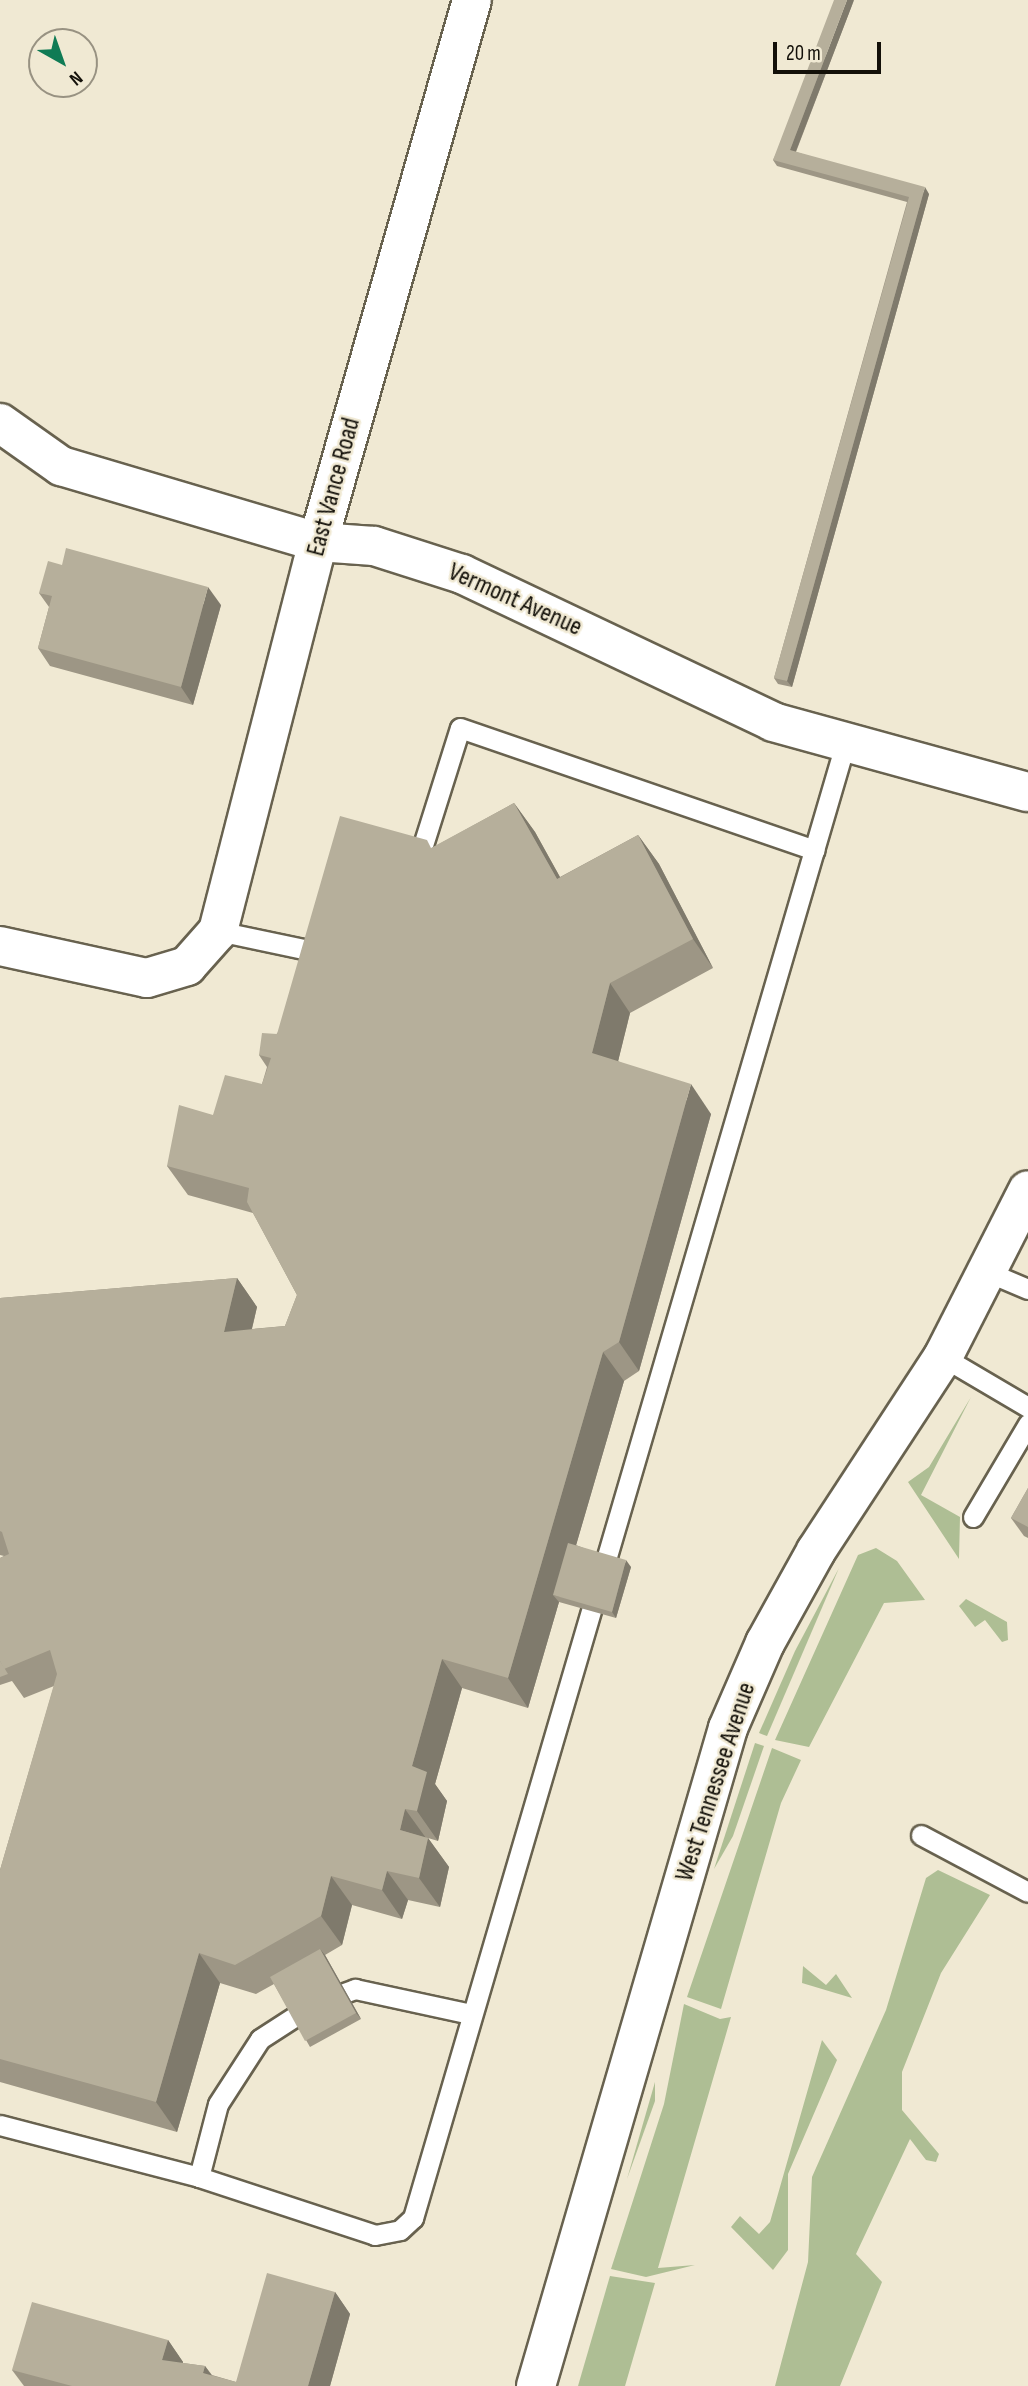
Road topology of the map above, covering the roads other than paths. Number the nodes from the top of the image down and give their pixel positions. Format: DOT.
graph roads {
  1 [pos="472,0"];
  2 [pos="0,423"];
  3 [pos="318,542"];
  4 [pos="846,741"];
  5 [pos="1028,792"];
  6 [pos="815,850"];
  7 [pos="418,861"];
  8 [pos="218,931"];
  9 [pos="0,946"];
  10 [pos="329,954"];
  11 [pos="1028,1189"];
  12 [pos="990,1273"];
  13 [pos="1028,1289"];
  14 [pos="943,1357"];
  15 [pos="1028,1407"];
  16 [pos="1028,1424"];
  17 [pos="973,1517"];
  18 [pos="921,1835"];
  19 [pos="1028,1892"];
  20 [pos="471,2014"];
  21 [pos="0,2125"];
  22 [pos="199,2177"];
  23 [pos="536,2386"];
  1 -- 3 [label="street, East Vance Road"];
  2 -- 3 [label="street, Vermont Avenue"];
  3 -- 4 [label="street, Vermont Avenue"];
  3 -- 8 [label="street, East Vance Road"];
  4 -- 5 [label="street, Vermont Avenue"];
  4 -- 6 [label="lane"];
  6 -- 7 [label="lane"];
  6 -- 20 [label="lane"];
  8 -- 9 [label="street, East Vance Road"];
  8 -- 10 [label="lane"];
  11 -- 12 [label="street, West Tennessee Avenue"];
  12 -- 13 [label="lane"];
  12 -- 14 [label="street, West Tennessee Avenue"];
  14 -- 15 [label="lane"];
  14 -- 23 [label="street, West Tennessee Avenue"];
  16 -- 17 [label="lane"];
  18 -- 19 [label="lane"];
  20 -- 22 [label="lane"];
  20 -- 22 [label="lane"];
  21 -- 22 [label="lane"];
}
